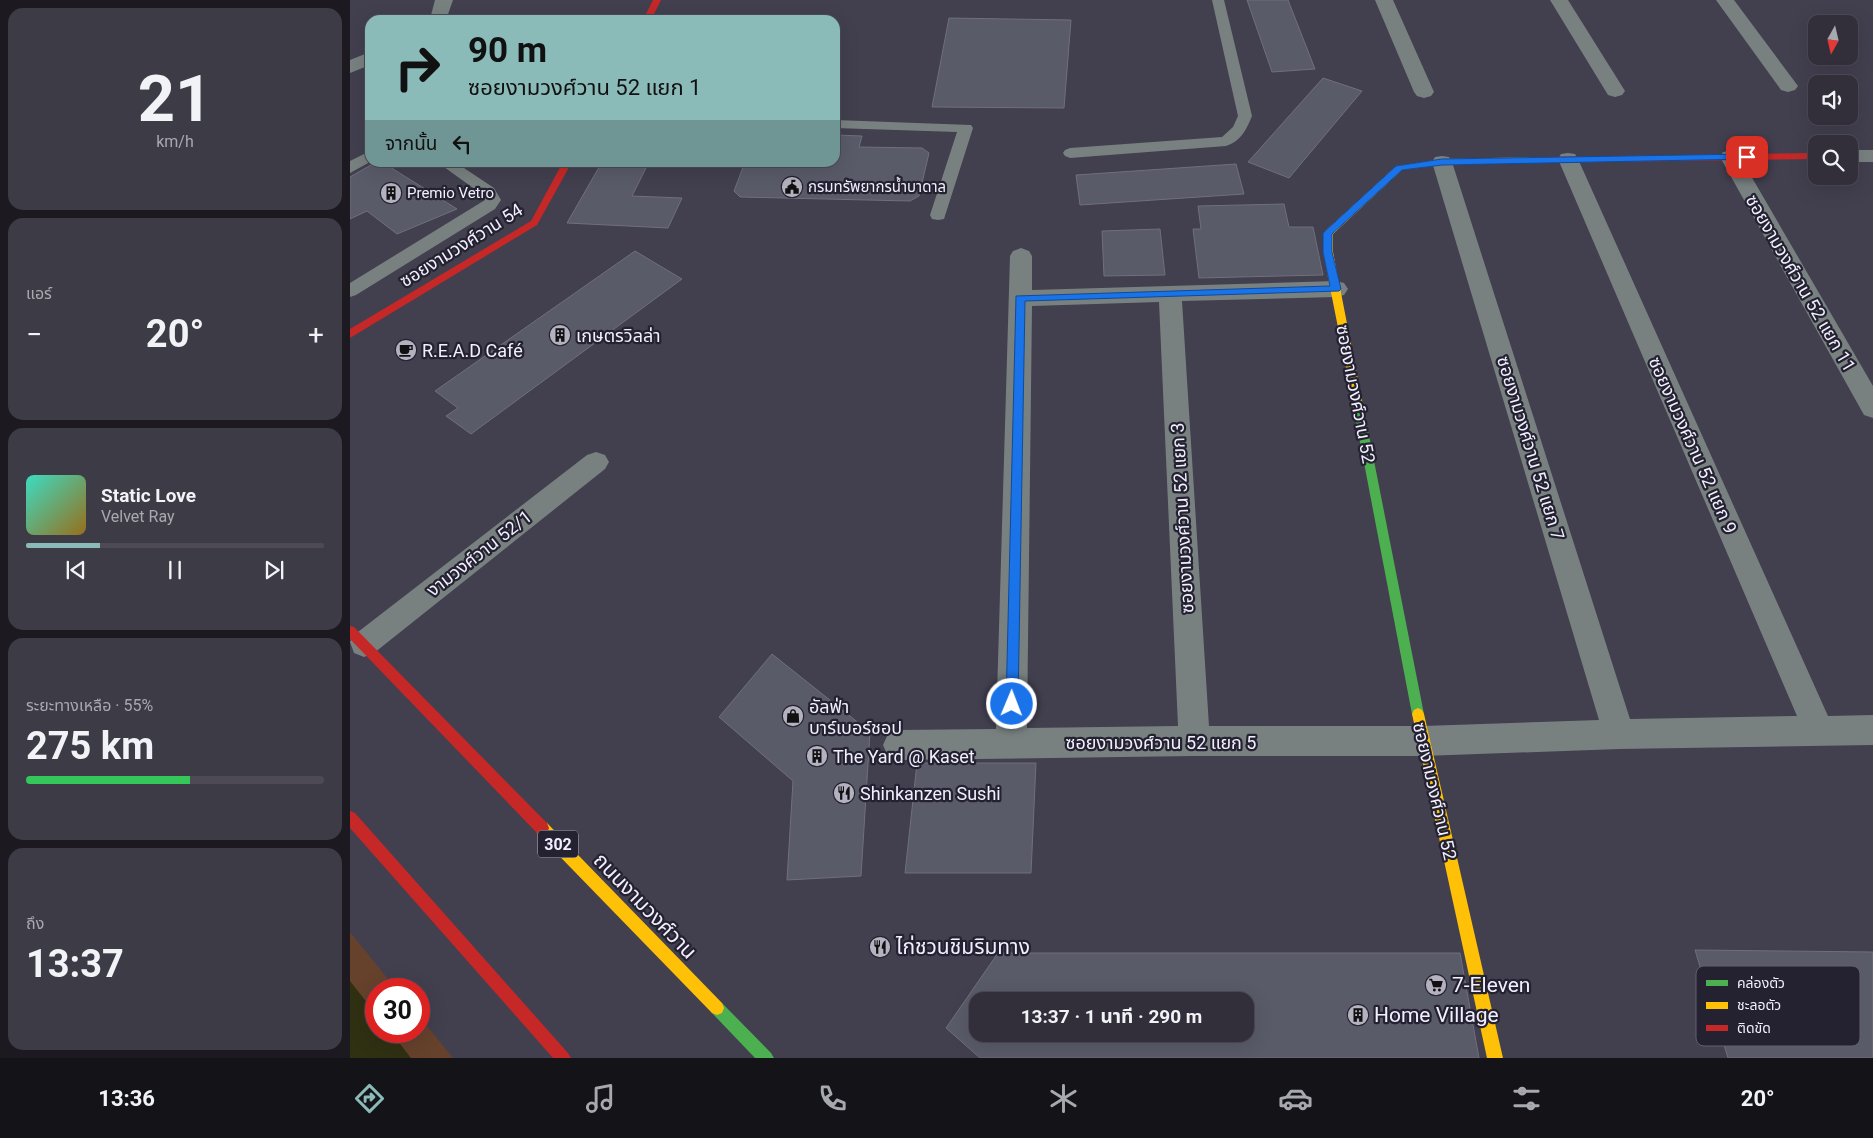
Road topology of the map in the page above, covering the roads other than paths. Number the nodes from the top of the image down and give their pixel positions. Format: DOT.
graph roads {
  1 [pos="444,0"];
  2 [pos="657,0"];
  3 [pos="1218,0"];
  4 [pos="1384,0"];
  5 [pos="1559,0"];
  6 [pos="1725,0"];
  7 [pos="440,15"];
  8 [pos="650,15"];
  9 [pos="365,60"];
  10 [pos="350,67"];
  11 [pos="1788,86"];
  12 [pos="1615,91"];
  13 [pos="1424,92"];
  14 [pos="840,124"];
  15 [pos="1070,153"];
  16 [pos="1808,156"];
  17 [pos="1858,156"];
  18 [pos="1873,156"];
  19 [pos="1730,157"];
  20 [pos="365,159"];
  21 [pos="1568,159"];
  22 [pos="1442,162"];
  23 [pos="452,167"];
  24 [pos="565,167"];
  25 [pos="350,168"];
  26 [pos="938,215"];
  27 [pos="1021,256"];
  28 [pos="1336,289"];
  29 [pos="350,291"];
  30 [pos="1170,294"];
  31 [pos="1020,298"];
  32 [pos="350,334"];
  33 [pos="1873,408"];
  34 [pos="596,462"];
  35 [pos="357,638"];
  36 [pos="1873,730"];
  37 [pos="1819,731"];
  38 [pos="1619,734"];
  39 [pos="1194,741"];
  40 [pos="1423,741"];
  41 [pos="1011,743"];
  42 [pos="899,745"];
  43 [pos="350,818"];
  44 [pos="563,1058"];
  45 [pos="766,1058"];
  46 [pos="1495,1058"];
  1 -- 7 [label="street"];
  2 -- 8 [label="street"];
  3 -- 15 [label="lane"];
  4 -- 13 [label="street"];
  5 -- 12 [label="street"];
  6 -- 11 [label="street"];
  9 -- 10 [label="street"];
  14 -- 26 [label="lane"];
  16 -- 19 [label="street, ซอยงามวงศ์วาน 52"];
  17 -- 18 [label="street"];
  19 -- 21 [label="street, ซอยงามวงศ์วาน 52"];
  19 -- 33 [label="street, ซอยงามวงศ์วาน 52 แยก 11"];
  20 -- 25 [label="lane"];
  21 -- 22 [label="street, ซอยงามวงศ์วาน 52"];
  21 -- 37 [label="street, ซอยงามวงศ์วาน 52 แยก 9"];
  22 -- 28 [label="street, ซอยงามวงศ์วาน 52"];
  22 -- 38 [label="street, ซอยงามวงศ์วาน 52 แยก 7"];
  23 -- 29 [label="lane"];
  24 -- 32 [label="street, ซอยงามวงศ์วาน 54"];
  27 -- 31 [label="street"];
  28 -- 30 [label="street"];
  28 -- 40 [label="street, ซอยงามวงศ์วาน 52"];
  30 -- 31 [label="street"];
  30 -- 39 [label="street, ซอยงามวงศ์วาน 52 แยก 3"];
  31 -- 41 [label="street"];
  34 -- 35 [label="street, งามวงศ์วาน 52/1"];
  35 -- 45 [label="street, ถนนงามวงศ์วาน / 302"];
  36 -- 37 [label="street, ซอยงามวงศ์วาน 52 แยก 5"];
  37 -- 38 [label="street, ซอยงามวงศ์วาน 52 แยก 5"];
  38 -- 40 [label="street, ซอยงามวงศ์วาน 52 แยก 5"];
  39 -- 40 [label="street, ซอยงามวงศ์วาน 52 แยก 5"];
  39 -- 41 [label="street, ซอยงามวงศ์วาน 52 แยก 5"];
  40 -- 46 [label="street, ซอยงามวงศ์วาน 52"];
  41 -- 42 [label="street, ซอยงามวงศ์วาน 52 แยก 5"];
  43 -- 44 [label="street"];
}
